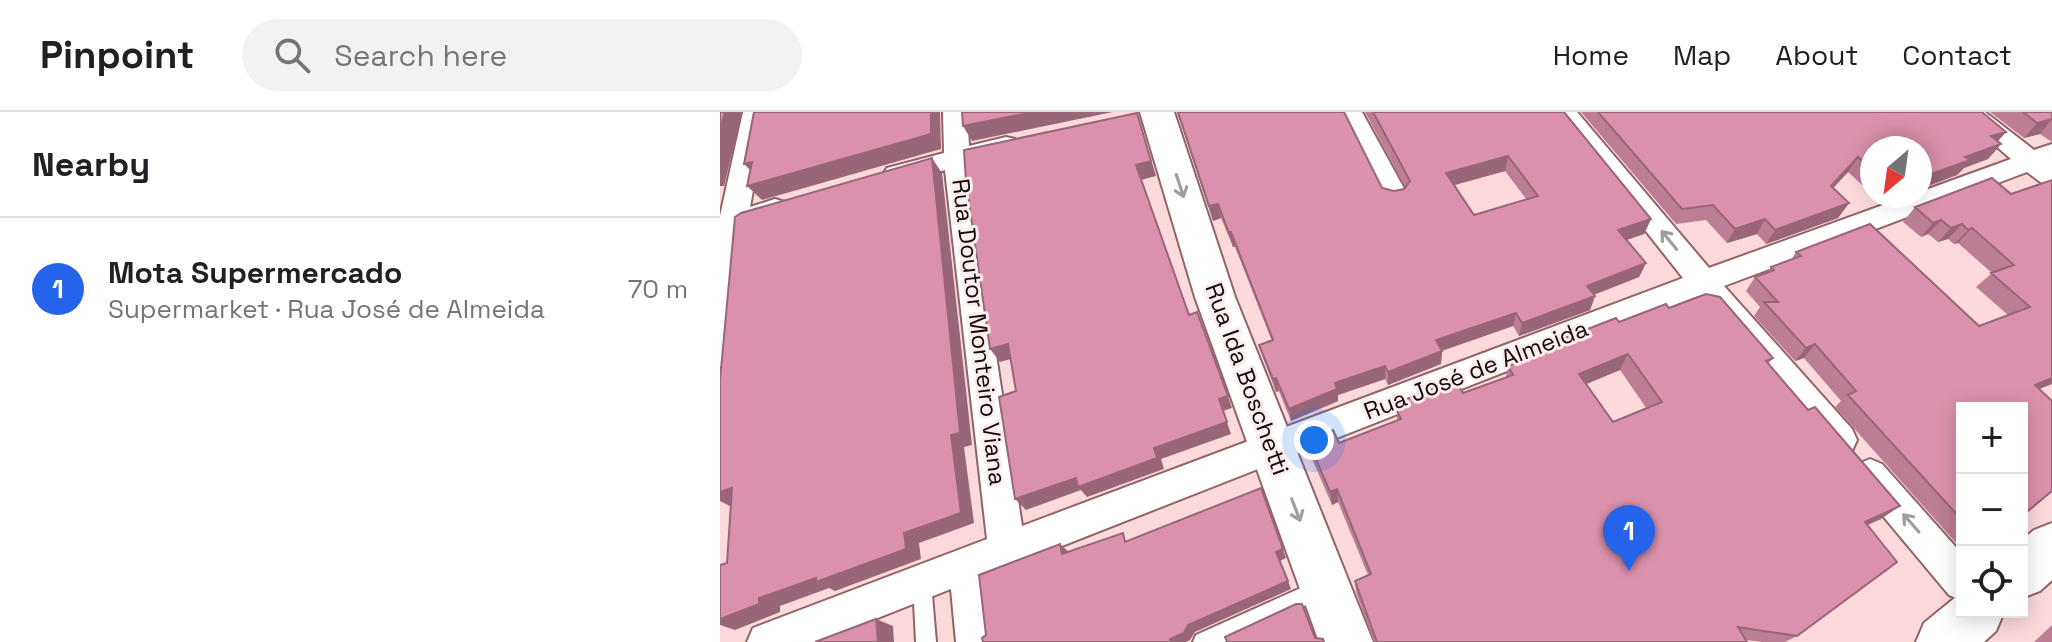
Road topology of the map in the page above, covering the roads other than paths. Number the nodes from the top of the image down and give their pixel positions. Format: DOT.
graph roads {
  1 [pos="755,112"];
  2 [pos="955,112"];
  3 [pos="1350,112"];
  4 [pos="1564,112"];
  5 [pos="1969,112"];
  6 [pos="1153,114"];
  7 [pos="1033,140"];
  8 [pos="957,156"];
  9 [pos="2045,164"];
  10 [pos="867,182"];
  11 [pos="1394,194"];
  12 [pos="796,203"];
  13 [pos="727,224"];
  14 [pos="1703,282"];
  15 [pos="720,354"];
  16 [pos="1273,449"];
  17 [pos="2052,547"];
  18 [pos="1007,551"];
  19 [pos="968,565"];
  20 [pos="2028,568"];
  21 [pos="1956,575"];
  22 [pos="922,583"];
  23 [pos="1325,586"];
  24 [pos="1970,618"];
  25 [pos="767,642"];
  26 [pos="926,642"];
  27 [pos="976,642"];
  28 [pos="1203,642"];
  29 [pos="1346,642"];
  30 [pos="1943,642"];
  1 -- 13 [label="street"];
  2 -- 8 [label="street, Rua Doutor Monteiro Viana"];
  3 -- 11 [label="street"];
  14 -- 4 [label="street, one-way"];
  5 -- 9 [label="street"];
  6 -- 16 [label="street, Rua Ida Boschetti, one-way"];
  7 -- 8 [label="street"];
  8 -- 10 [label="street"];
  8 -- 18 [label="street, Rua Doutor Monteiro Viana"];
  9 -- 14 [label="street, Rua José de Almeida"];
  12 -- 13 [label="street"];
  13 -- 15 [label="street"];
  14 -- 16 [label="street, Rua José de Almeida"];
  21 -- 14 [label="street, one-way"];
  16 -- 18 [label="street, Rua José de Almeida"];
  16 -- 23 [label="street, Rua Ida Boschetti, one-way"];
  17 -- 20 [label="street"];
  18 -- 19 [label="street, Rua José de Almeida"];
  19 -- 22 [label="street, Rua José de Almeida"];
  19 -- 27 [label="street"];
  22 -- 25 [label="street, Rua José de Almeida"];
  22 -- 26 [label="lane"];
  23 -- 28 [label="lane"];
  23 -- 29 [label="street, Rua Ida Boschetti"];
  24 -- 30 [label="street"];
}
